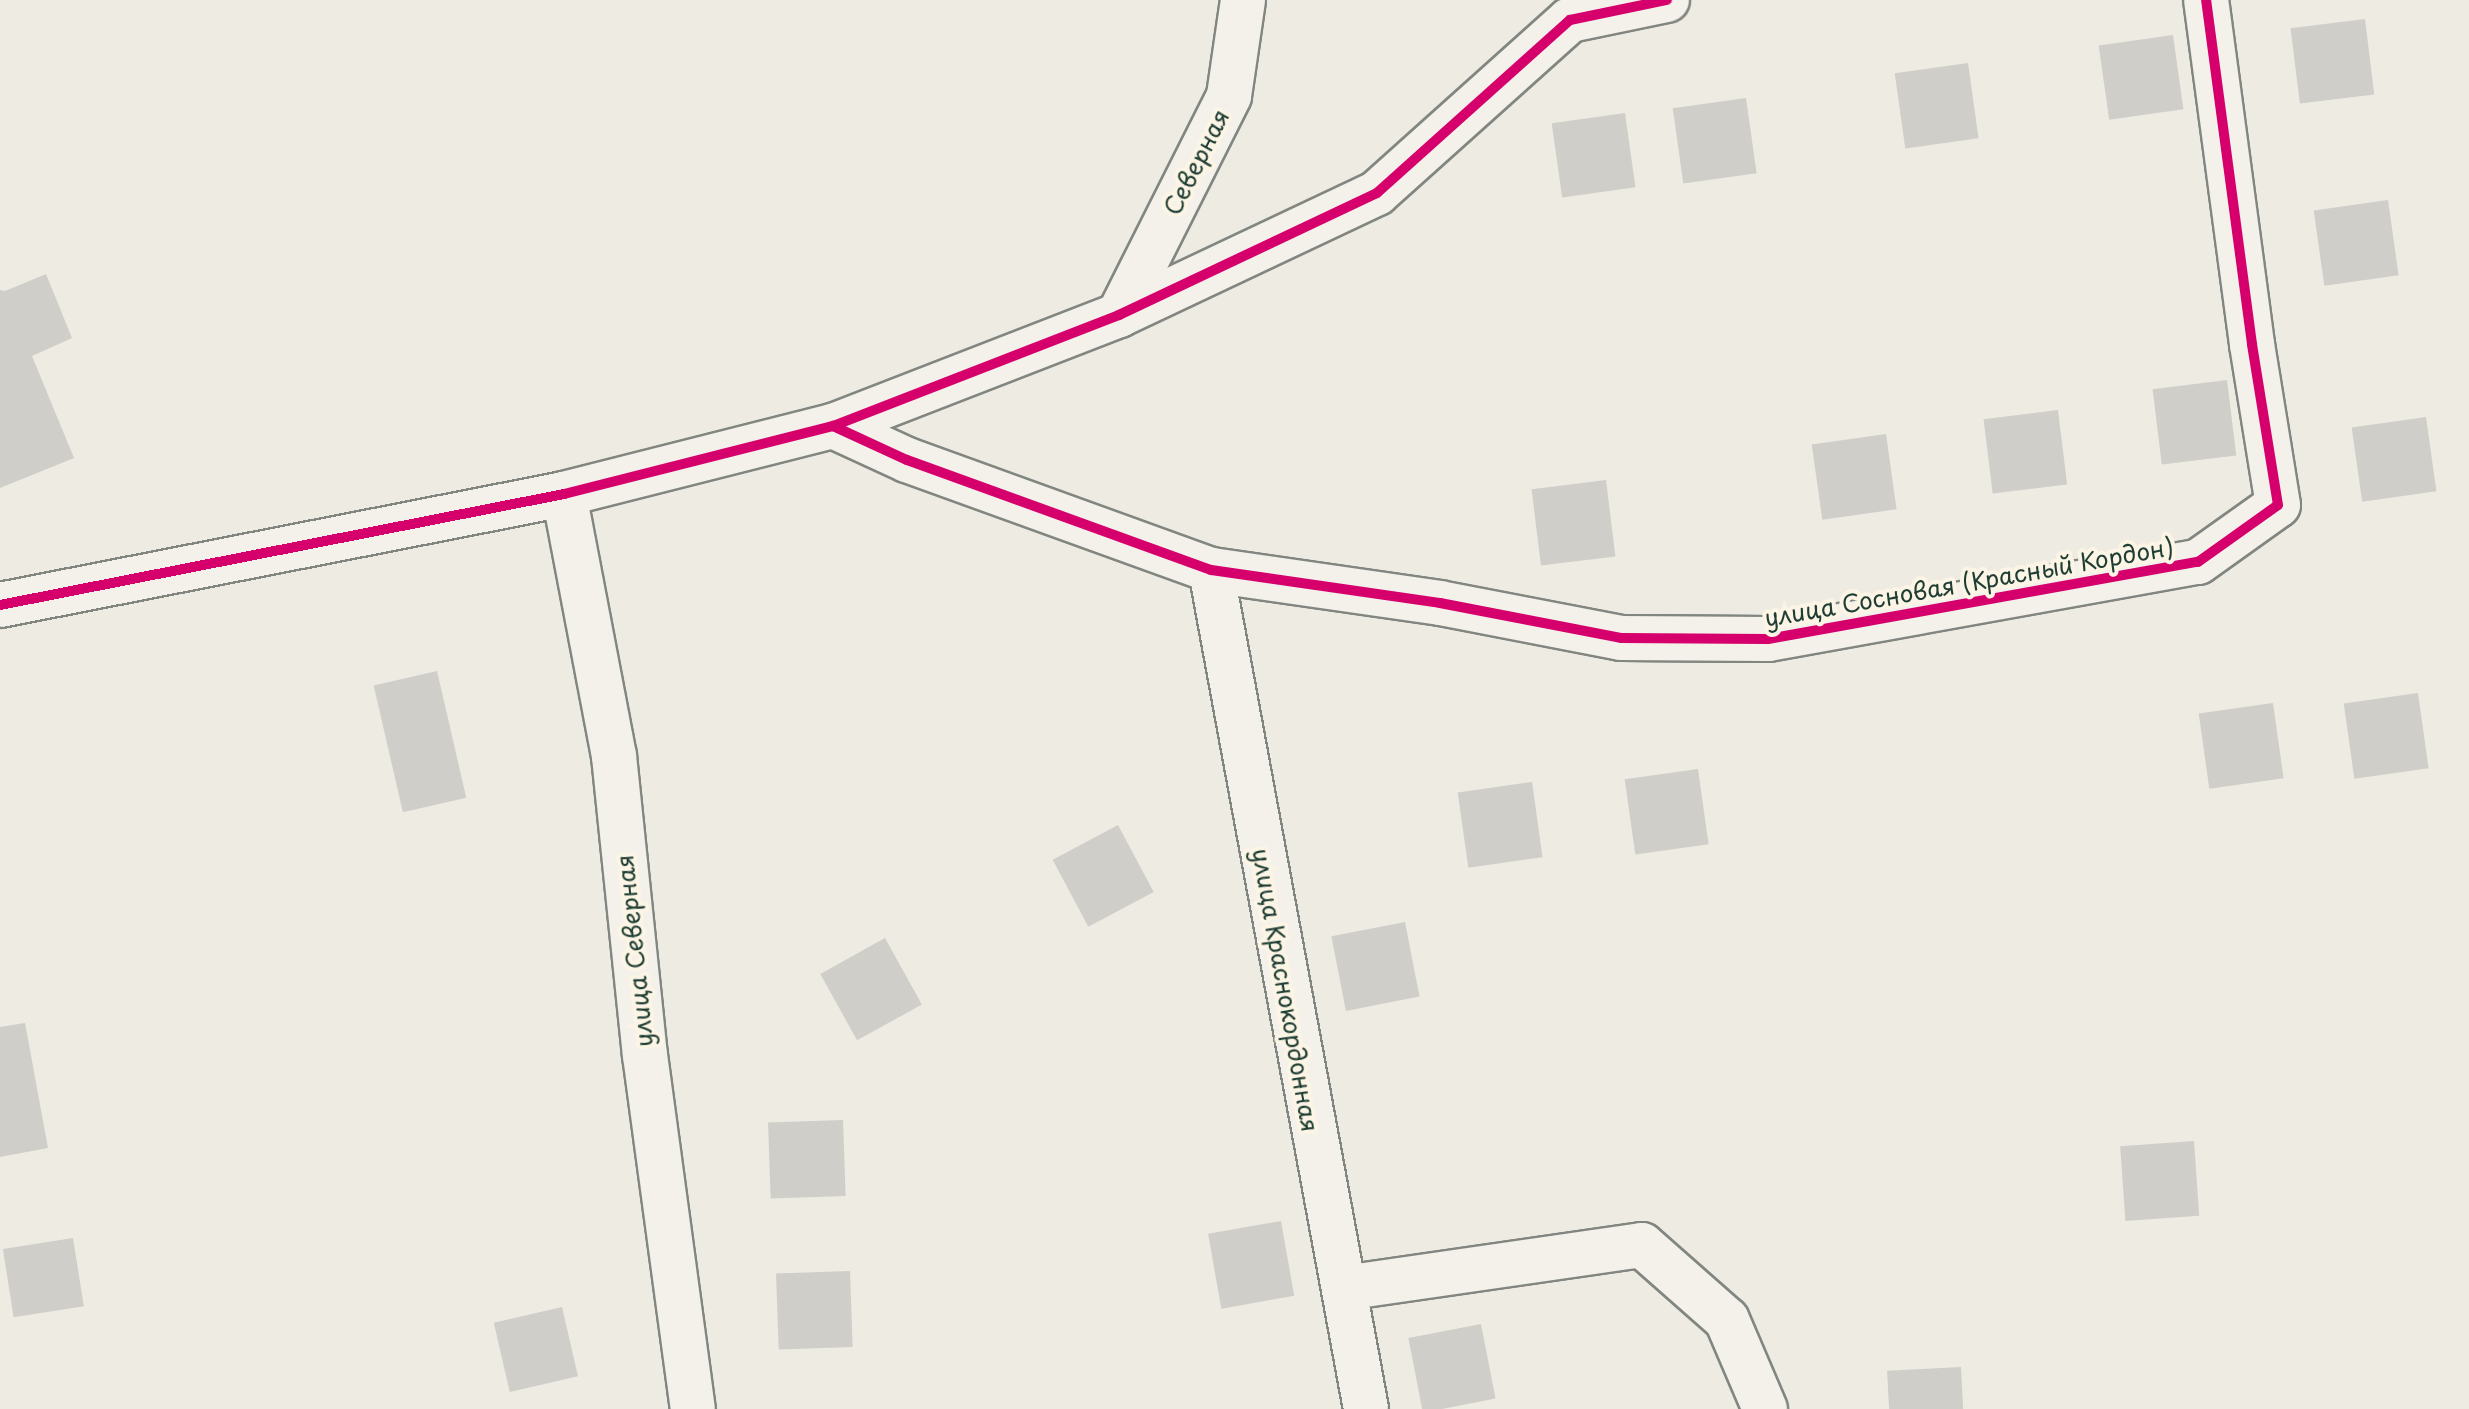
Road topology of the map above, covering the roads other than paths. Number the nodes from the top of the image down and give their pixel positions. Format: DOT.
graph roads {
  1 [pos="1243,0"];
  2 [pos="1667,0"];
  3 [pos="2206,0"];
  4 [pos="1577,7"];
  5 [pos="1119,315"];
  6 [pos="833,426"];
  7 [pos="564,494"];
  8 [pos="1211,570"];
  9 [pos="0,605"];
  10 [pos="1344,1288"];
  11 [pos="693,1409"];
  12 [pos="1366,1409"];
  13 [pos="1765,1409"];
  1 -- 5 [label="street, Северная"];
  2 -- 4 [label="street"];
  3 -- 8 [label="street, улица Сосновая (Красный Кордон)"];
  4 -- 5 [label="street"];
  5 -- 6 [label="street"];
  6 -- 7 [label="street"];
  6 -- 8 [label="street, улица Сосновая (Красный Кордон)"];
  7 -- 9 [label="street"];
  7 -- 11 [label="street, улица Северная"];
  8 -- 10 [label="street, улица Краснокордонная"];
  10 -- 12 [label="street, улица Краснокордонная"];
  10 -- 13 [label="street"];
}
